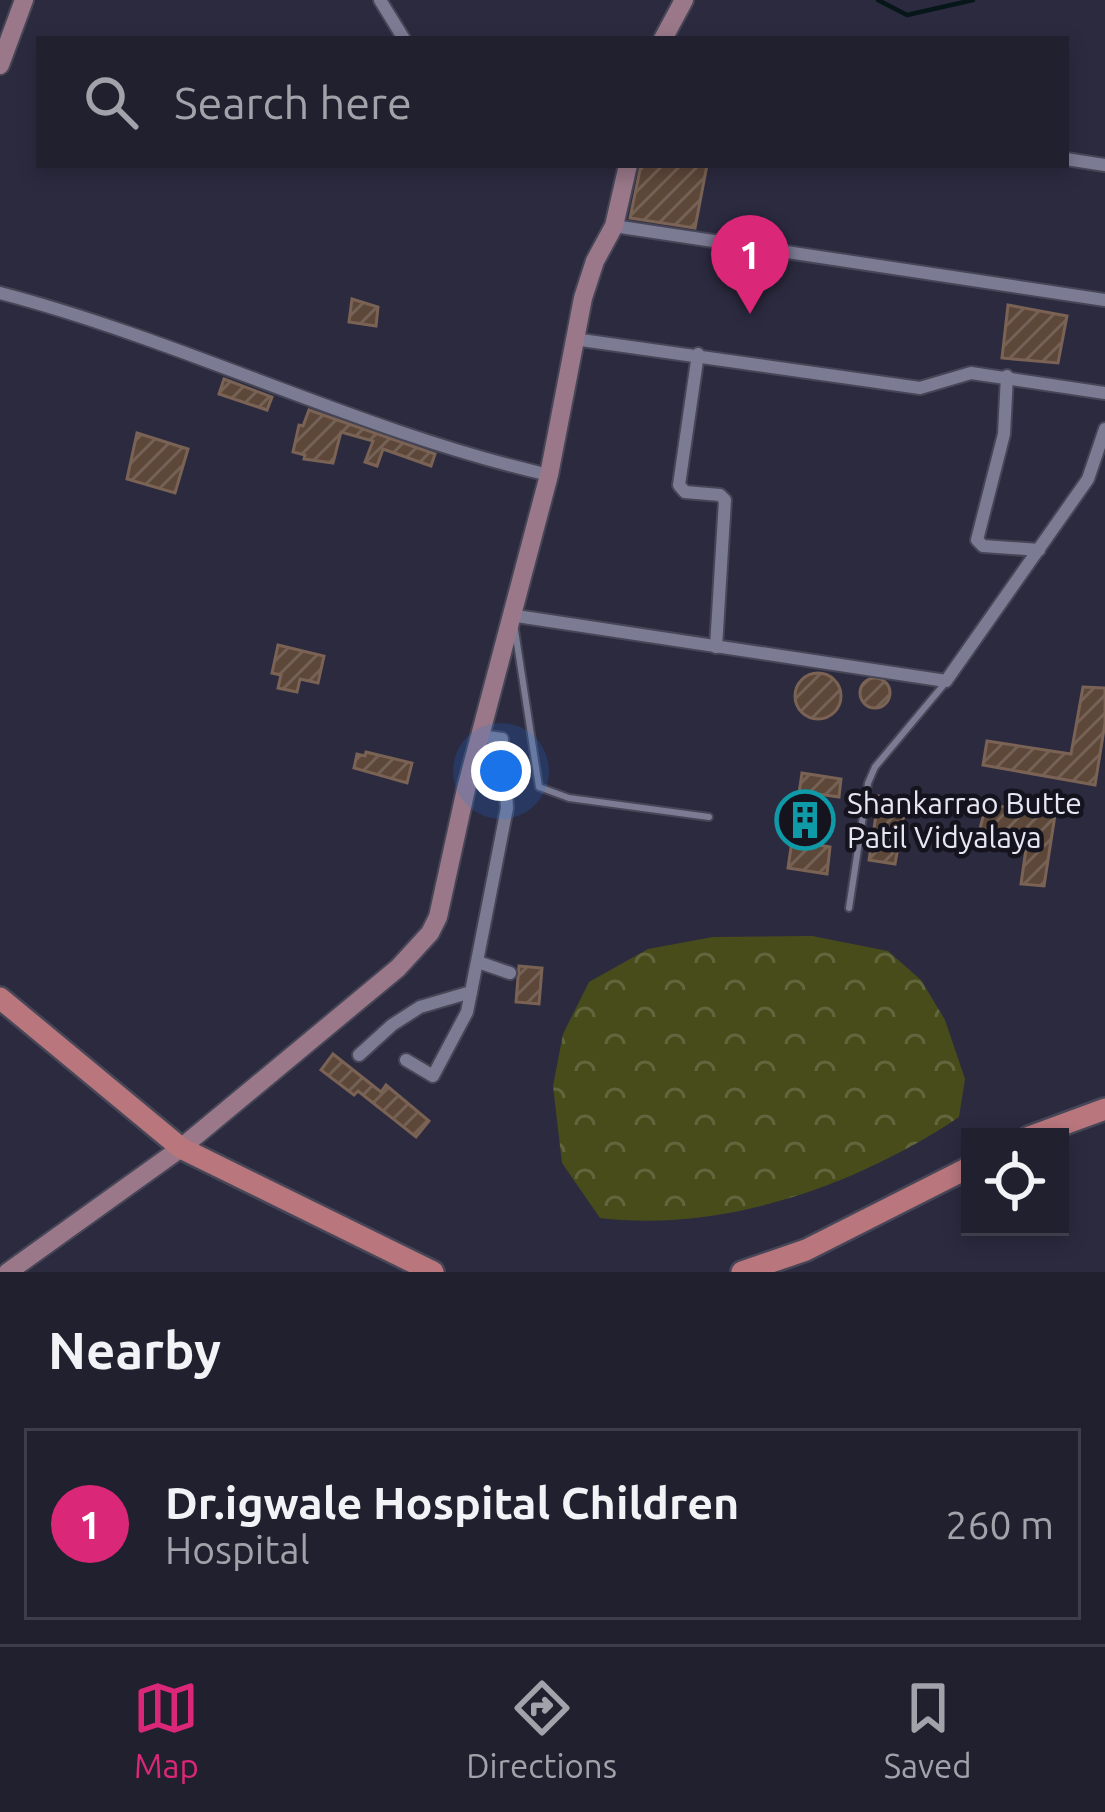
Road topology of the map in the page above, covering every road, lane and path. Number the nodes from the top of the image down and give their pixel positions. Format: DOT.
graph roads {
  1 [pos="24,0"];
  2 [pos="380,0"];
  3 [pos="684,0"];
  4 [pos="402,36"];
  5 [pos="665,36"];
  6 [pos="0,65"];
  7 [pos="1069,159"];
  8 [pos="1105,165"];
  9 [pos="627,168"];
  10 [pos="614,226"];
  11 [pos="0,293"];
  12 [pos="1105,301"];
  13 [pos="574,339"];
  14 [pos="698,354"];
  15 [pos="1007,376"];
  16 [pos="1105,393"];
  17 [pos="1105,429"];
  18 [pos="549,475"];
  19 [pos="1039,550"];
  20 [pos="511,614"];
  21 [pos="716,647"];
  22 [pos="946,681"];
  23 [pos="480,736"];
  24 [pos="709,817"];
  25 [pos="849,908"];
  26 [pos="478,962"];
  27 [pos="510,973"];
  28 [pos="471,992"];
  29 [pos="0,998"];
  30 [pos="359,1055"];
  31 [pos="406,1060"];
  32 [pos="1105,1109"];
  33 [pos="1053,1128"];
  34 [pos="181,1148"];
  35 [pos="961,1172"];
  36 [pos="8,1272"];
  37 [pos="433,1272"];
  38 [pos="742,1272"];
  1 -- 6 [label="street"];
  2 -- 4 [label="street"];
  3 -- 5 [label="street"];
  7 -- 8 [label="street"];
  9 -- 10 [label="street"];
  10 -- 12 [label="street"];
  10 -- 13 [label="street"];
  11 -- 18 [label="street"];
  13 -- 14 [label="street"];
  13 -- 18 [label="street"];
  14 -- 15 [label="street"];
  14 -- 21 [label="street"];
  15 -- 16 [label="street"];
  15 -- 19 [label="street"];
  17 -- 19 [label="street"];
  18 -- 20 [label="street"];
  19 -- 22 [label="street"];
  20 -- 21 [label="street"];
  20 -- 23 [label="street"];
  20 -- 24 [label="lane"];
  21 -- 22 [label="street"];
  22 -- 25 [label="lane"];
  23 -- 26 [label="street"];
  23 -- 34 [label="street"];
  26 -- 27 [label="street"];
  26 -- 28 [label="street"];
  28 -- 30 [label="street"];
  28 -- 31 [label="street"];
  29 -- 34 [label="main road"];
  32 -- 33 [label="main road"];
  34 -- 36 [label="street"];
  34 -- 37 [label="main road"];
  35 -- 38 [label="main road"];
}
